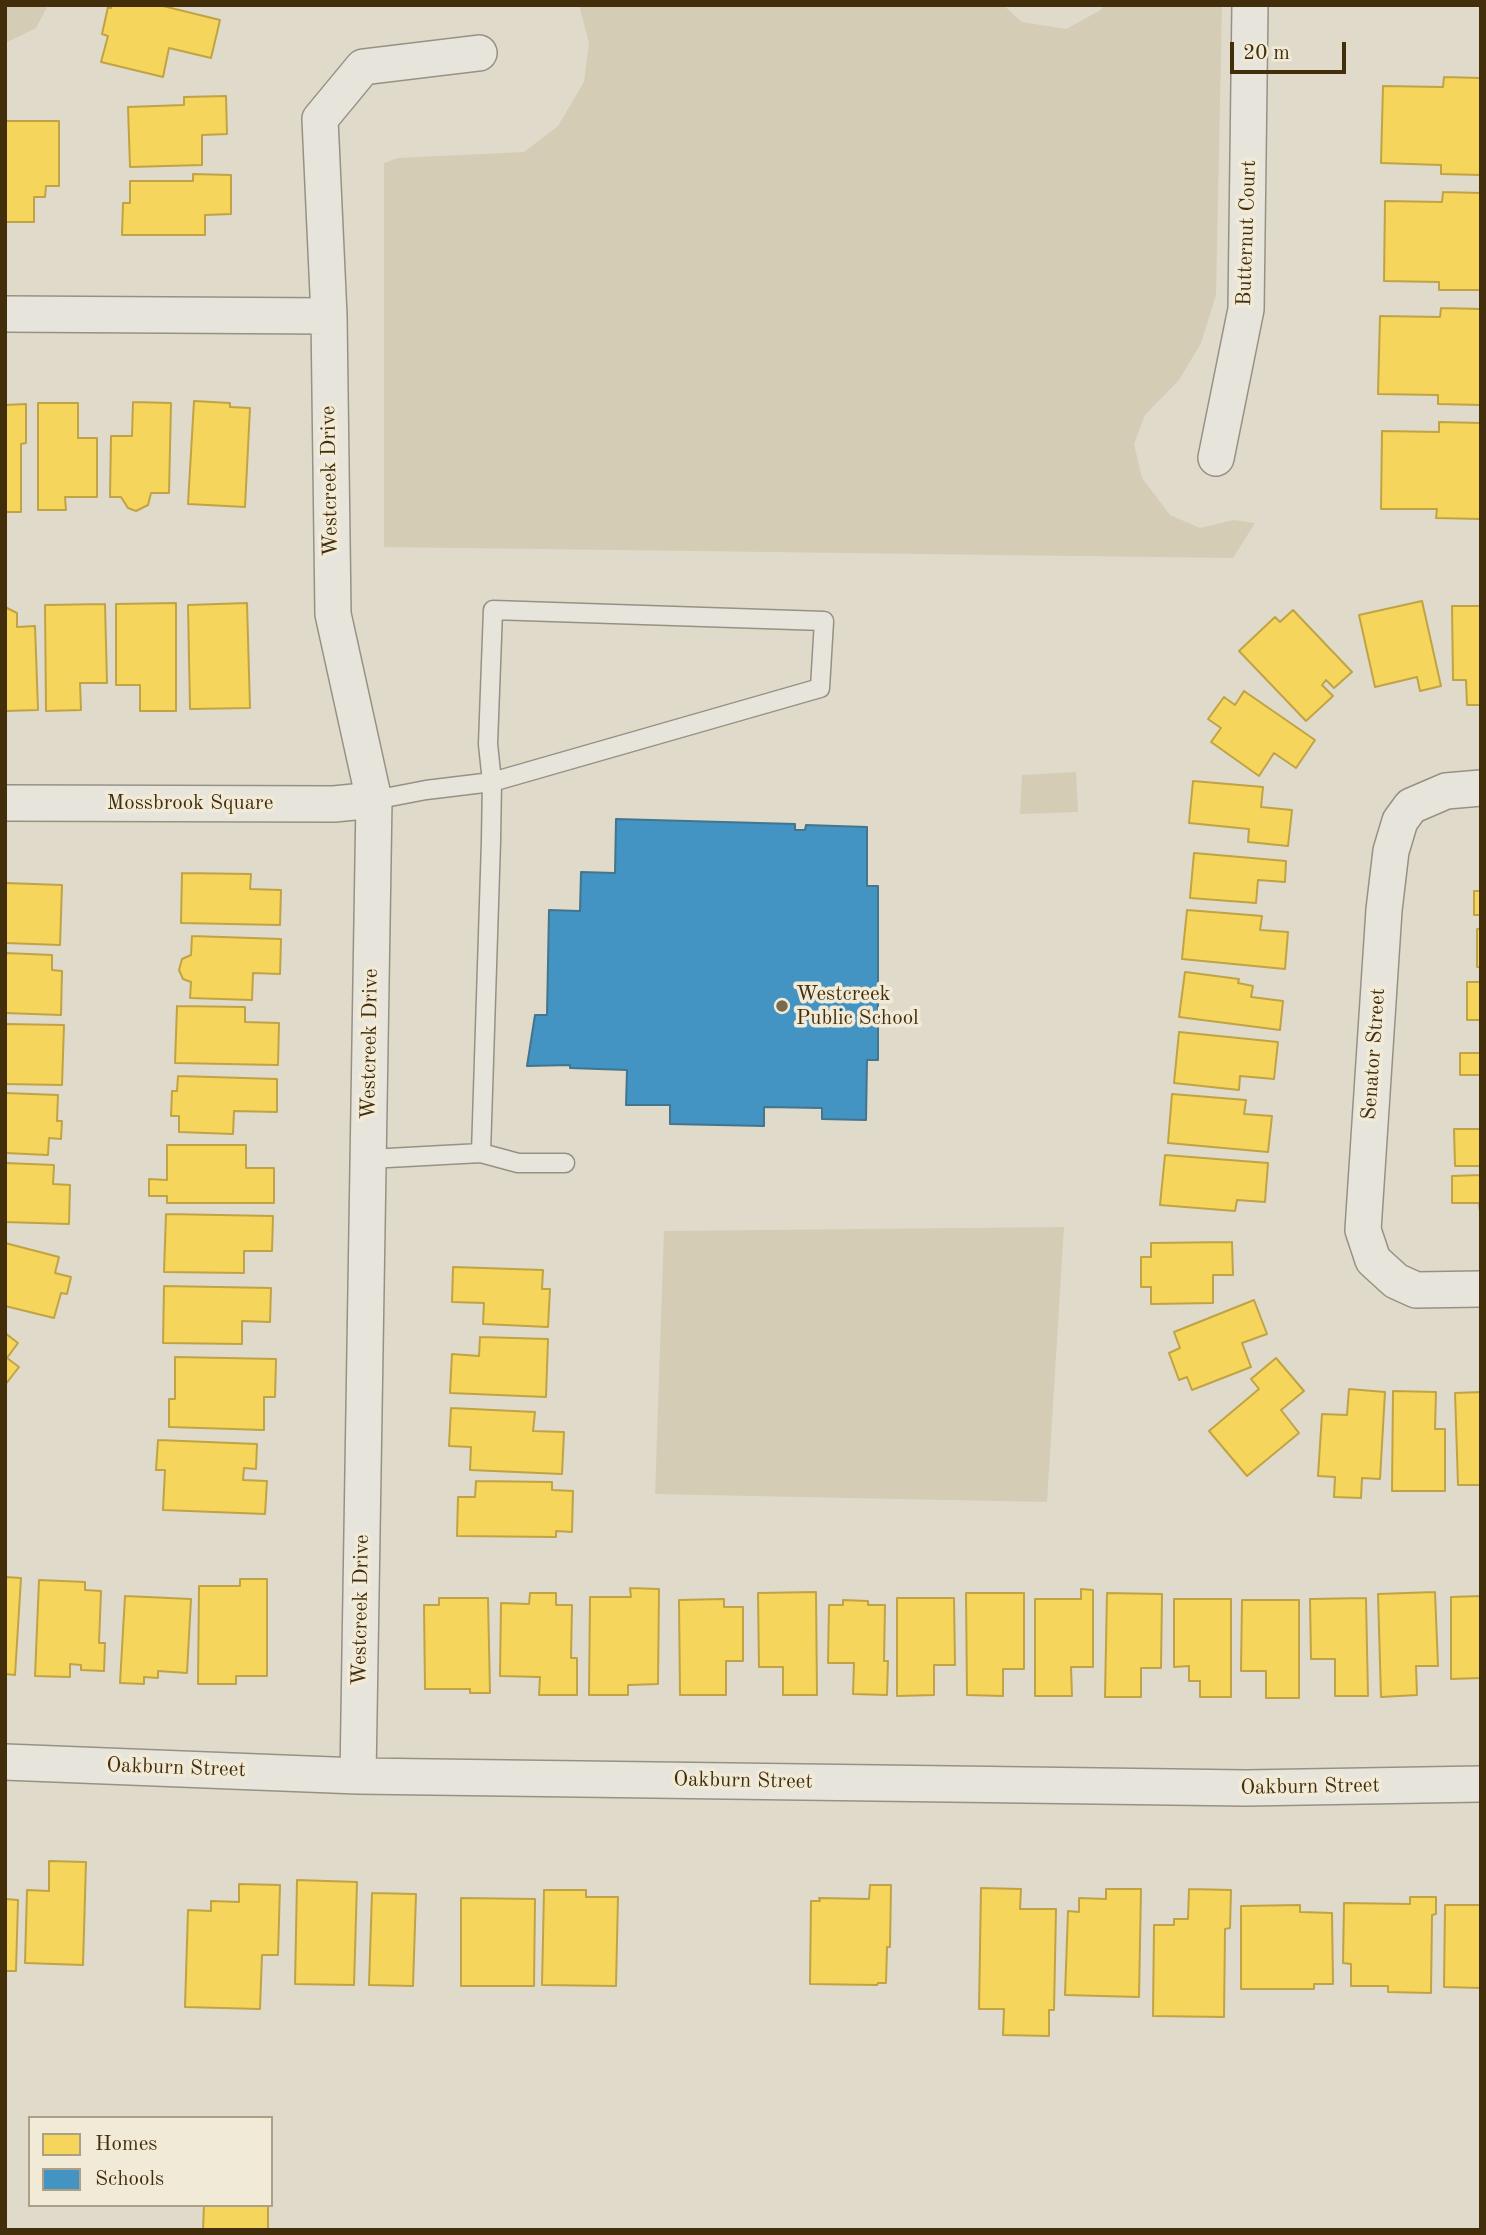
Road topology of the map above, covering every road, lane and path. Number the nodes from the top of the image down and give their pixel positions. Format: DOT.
graph roads {
  1 [pos="1250,5"];
  2 [pos="479,53"];
  3 [pos="5,314"];
  4 [pos="329,316"];
  5 [pos="1216,458"];
  6 [pos="492,782"];
  7 [pos="1481,788"];
  8 [pos="374,800"];
  9 [pos="5,803"];
  10 [pos="481,1153"];
  11 [pos="369,1159"];
  12 [pos="565,1163"];
  13 [pos="1481,1289"];
  14 [pos="5,1762"];
  15 [pos="358,1776"];
  16 [pos="1481,1784"];
  1 -- 5 [label="street, Butternut Court"];
  2 -- 4 [label="street, Westcreek Drive"];
  3 -- 4 [label="street"];
  4 -- 8 [label="street, Westcreek Drive"];
  6 -- 6 [label="lane"];
  6 -- 8 [label="lane"];
  6 -- 10 [label="lane"];
  7 -- 13 [label="street, Senator Street"];
  8 -- 9 [label="street, Mossbrook Square"];
  8 -- 11 [label="street, Westcreek Drive"];
  10 -- 11 [label="lane"];
  10 -- 12 [label="lane"];
  11 -- 15 [label="street, Westcreek Drive"];
  14 -- 15 [label="street, Oakburn Street"];
  15 -- 16 [label="street, Oakburn Street"];
}
